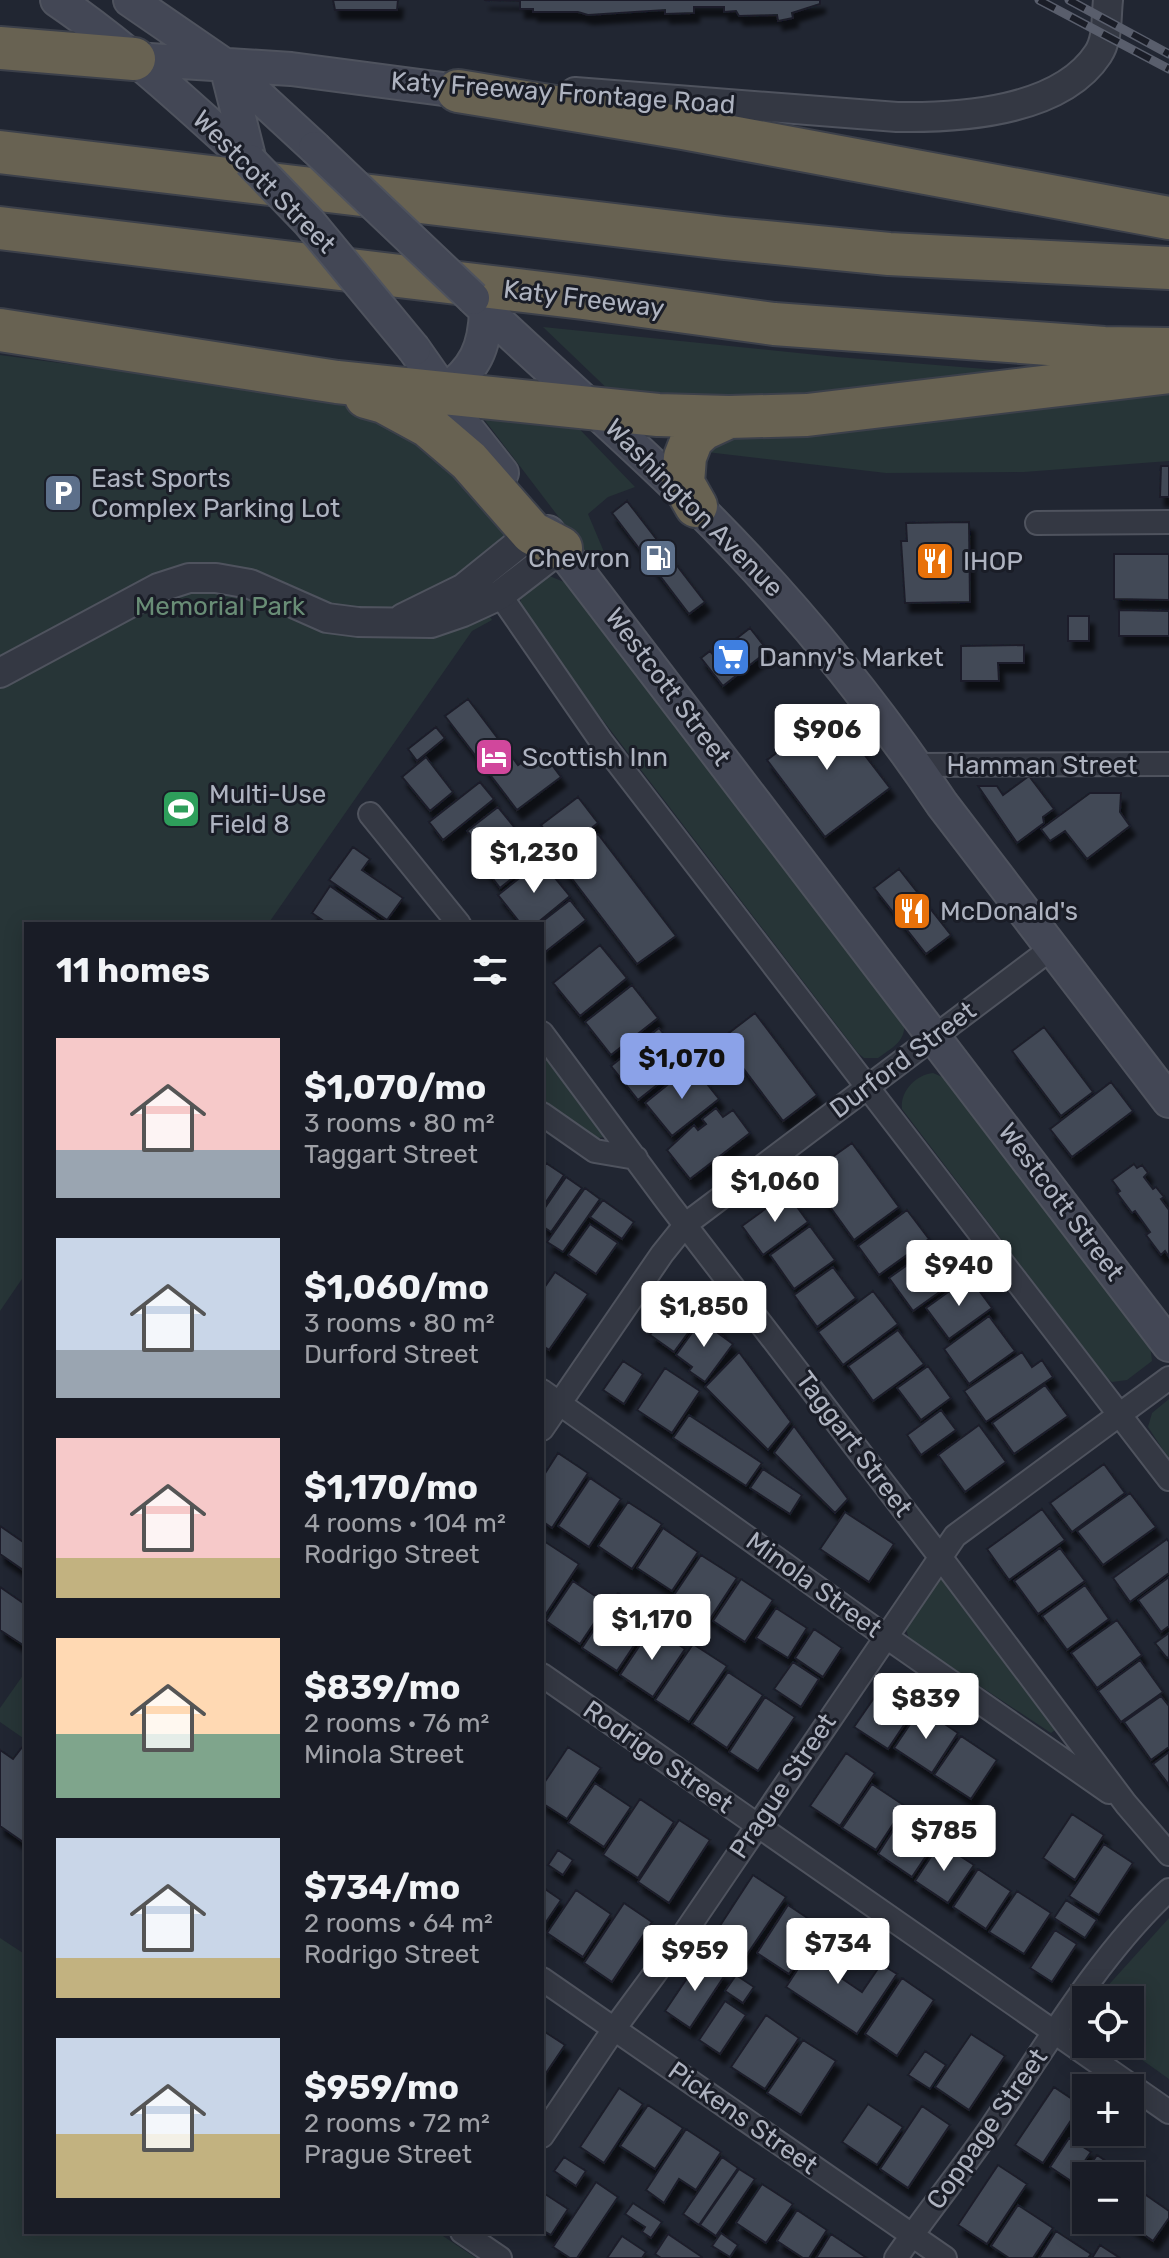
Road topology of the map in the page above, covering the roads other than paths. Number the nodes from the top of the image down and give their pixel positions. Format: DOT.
graph roads {
  1 [pos="57,0"];
  2 [pos="130,0"];
  3 [pos="1108,0"];
  4 [pos="0,48"];
  5 [pos="134,59"];
  6 [pos="226,66"];
  7 [pos="458,91"];
  8 [pos="248,98"];
  9 [pos="0,152"];
  10 [pos="250,161"];
  11 [pos="1169,218"];
  12 [pos="0,228"];
  13 [pos="1169,268"];
  14 [pos="493,325"];
  15 [pos="0,330"];
  16 [pos="1169,349"];
  17 [pos="1169,372"];
  18 [pos="337,382"];
  19 [pos="444,392"];
  20 [pos="597,411"];
  21 [pos="729,417"];
  22 [pos="696,506"];
  23 [pos="1169,522"];
  24 [pos="1037,523"];
  25 [pos="546,540"];
  26 [pos="500,595"];
  27 [pos="398,620"];
  28 [pos="0,673"];
  29 [pos="1169,764"];
  30 [pos="915,765"];
  31 [pos="370,814"];
  32 [pos="449,920"];
  33 [pos="1052,948"];
  34 [pos="934,1035"];
  35 [pos="544,1036"];
  36 [pos="866,1088"];
  37 [pos="1169,1101"];
  38 [pos="544,1115"];
  39 [pos="636,1158"];
  40 [pos="686,1224"];
  41 [pos="1169,1345"];
  42 [pos="1169,1378"];
  43 [pos="551,1398"];
  44 [pos="1119,1413"];
  45 [pos="544,1422"];
  46 [pos="1169,1479"];
  47 [pos="941,1558"];
  48 [pos="885,1636"];
  49 [pos="544,1676"];
  50 [pos="1126,1804"];
  51 [pos="756,1825"];
  52 [pos="1169,1854"];
  53 [pos="1169,1890"];
  54 [pos="544,1980"];
  55 [pos="614,2029"];
  56 [pos="1055,2033"];
  57 [pos="1169,2112"];
  58 [pos="544,2133"];
  59 [pos="469,2234"];
  60 [pos="911,2235"];
  61 [pos="500,2258"];
  62 [pos="896,2258"];
  63 [pos="945,2258"];
  1 -- 5 [label="main road"];
  2 -- 6 [label="main road, Washington Avenue"];
  3 -- 7 [label="street, Katy Freeway Frontage Road"];
  4 -- 5 [label="highway"];
  5 -- 6 [label="main road, Katy Freeway Frontage Road"];
  5 -- 10 [label="main road, Westcott Street"];
  6 -- 7 [label="main road, Katy Freeway Frontage Road"];
  6 -- 8 [label="main road, Washington Avenue"];
  7 -- 11 [label="highway"];
  8 -- 10 [label="main road"];
  8 -- 14 [label="main road, Washington Avenue, bridge"];
  9 -- 13 [label="highway"];
  10 -- 19 [label="main road, Westcott Street, bridge"];
  12 -- 16 [label="highway, Katy Freeway"];
  14 -- 19 [label="main road"];
  14 -- 20 [label="main road, Washington Avenue"];
  15 -- 18 [label="highway"];
  17 -- 21 [label="highway"];
  18 -- 19 [label="highway"];
  18 -- 25 [label="highway"];
  19 -- 20 [label="highway"];
  19 -- 25 [label="main road, Westcott Street"];
  20 -- 21 [label="highway"];
  20 -- 22 [label="main road, Washington Avenue"];
  21 -- 22 [label="highway"];
  22 -- 30 [label="main road, Washington Avenue"];
  23 -- 24 [label="street"];
  25 -- 26 [label="street"];
  25 -- 27 [label="street"];
  25 -- 34 [label="main road, Westcott Street"];
  26 -- 27 [label="street"];
  26 -- 36 [label="street"];
  27 -- 28 [label="street"];
  29 -- 30 [label="street, Hamman Street"];
  30 -- 33 [label="main road, Washington Avenue"];
  31 -- 32 [label="street"];
  33 -- 34 [label="street, Durford Street"];
  33 -- 37 [label="main road, Washington Avenue"];
  34 -- 36 [label="street, Durford Street"];
  34 -- 41 [label="main road, Westcott Street"];
  35 -- 39 [label="street, Taggart Street"];
  36 -- 40 [label="street, Durford Street"];
  36 -- 44 [label="street"];
  38 -- 39 [label="street"];
  39 -- 40 [label="street, Taggart Street"];
  40 -- 43 [label="street, Durford Street"];
  40 -- 47 [label="street, Taggart Street"];
  42 -- 44 [label="street, Prague Street"];
  43 -- 45 [label="street, Durford Street"];
  43 -- 48 [label="street, Minola Street"];
  44 -- 46 [label="street"];
  44 -- 47 [label="street, Prague Street"];
  47 -- 48 [label="street, Prague Street"];
  47 -- 50 [label="street, Taggart Street"];
  48 -- 50 [label="street, Minola Street"];
  48 -- 51 [label="street, Prague Street"];
  49 -- 51 [label="street, Rodrigo Street"];
  50 -- 52 [label="street, Taggart Street"];
  51 -- 55 [label="street, Prague Street"];
  51 -- 56 [label="street, Rodrigo Street"];
  53 -- 56 [label="street, Coppage Street"];
  54 -- 55 [label="street, Pickens Street"];
  55 -- 58 [label="street, Prague Street"];
  55 -- 60 [label="street, Pickens Street"];
  56 -- 57 [label="street, Rodrigo Street"];
  56 -- 60 [label="street, Coppage Street"];
  59 -- 61 [label="street"];
  60 -- 62 [label="street, Coppage Street"];
  60 -- 63 [label="street, Pickens Street"];
}
